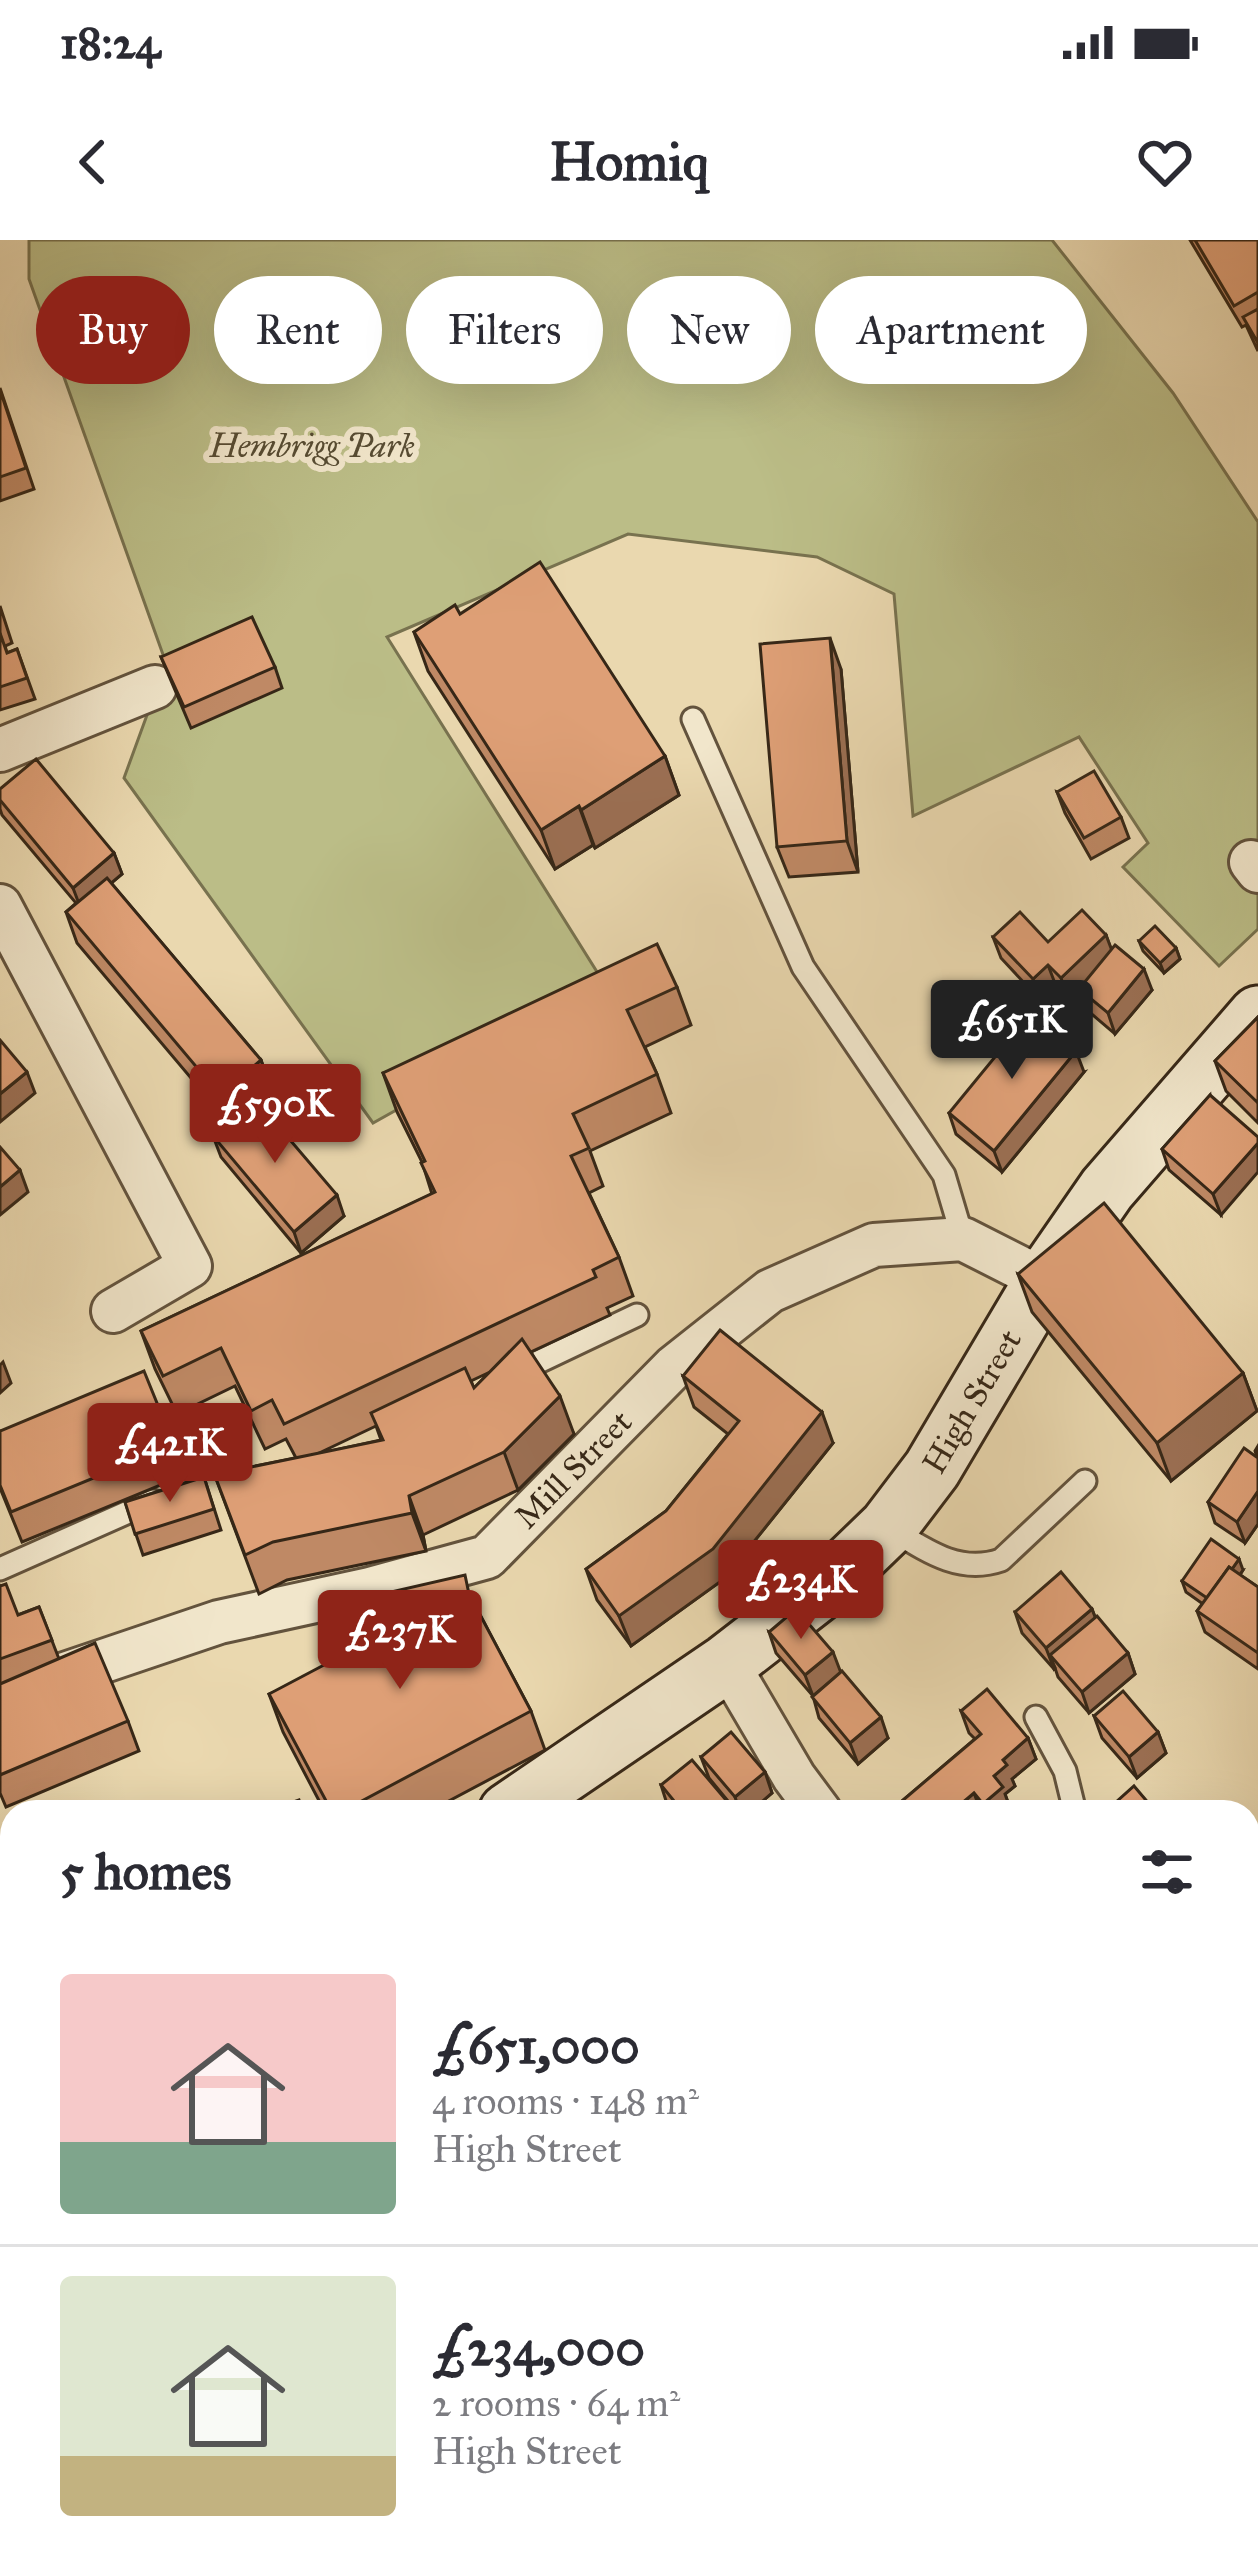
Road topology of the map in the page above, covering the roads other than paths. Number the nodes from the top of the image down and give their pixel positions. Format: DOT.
graph roads {
  1 [pos="155,687"];
  2 [pos="694,719"];
  3 [pos="0,751"];
  4 [pos="0,906"];
  5 [pos="1258,1016"];
  6 [pos="963,1239"];
  7 [pos="1044,1280"];
  8 [pos="113,1311"];
  9 [pos="637,1316"];
  10 [pos="490,1385"];
  11 [pos="1085,1481"];
  12 [pos="172,1495"];
  13 [pos="888,1527"];
  14 [pos="0,1570"];
  15 [pos="727,1664"];
  16 [pos="0,1696"];
  17 [pos="1036,1717"];
  18 [pos="526,1800"];
  19 [pos="811,1800"];
  20 [pos="1072,1800"];
  1 -- 3 [label="street"];
  2 -- 6 [label="lane"];
  4 -- 8 [label="street"];
  5 -- 7 [label="street, High Street"];
  6 -- 7 [label="street"];
  6 -- 16 [label="street, Mill Street"];
  7 -- 13 [label="street, High Street"];
  9 -- 10 [label="lane"];
  11 -- 13 [label="lane"];
  12 -- 14 [label="lane"];
  13 -- 15 [label="street, High Street"];
  15 -- 18 [label="street, High Street"];
  15 -- 19 [label="street"];
  17 -- 20 [label="lane"];
}
